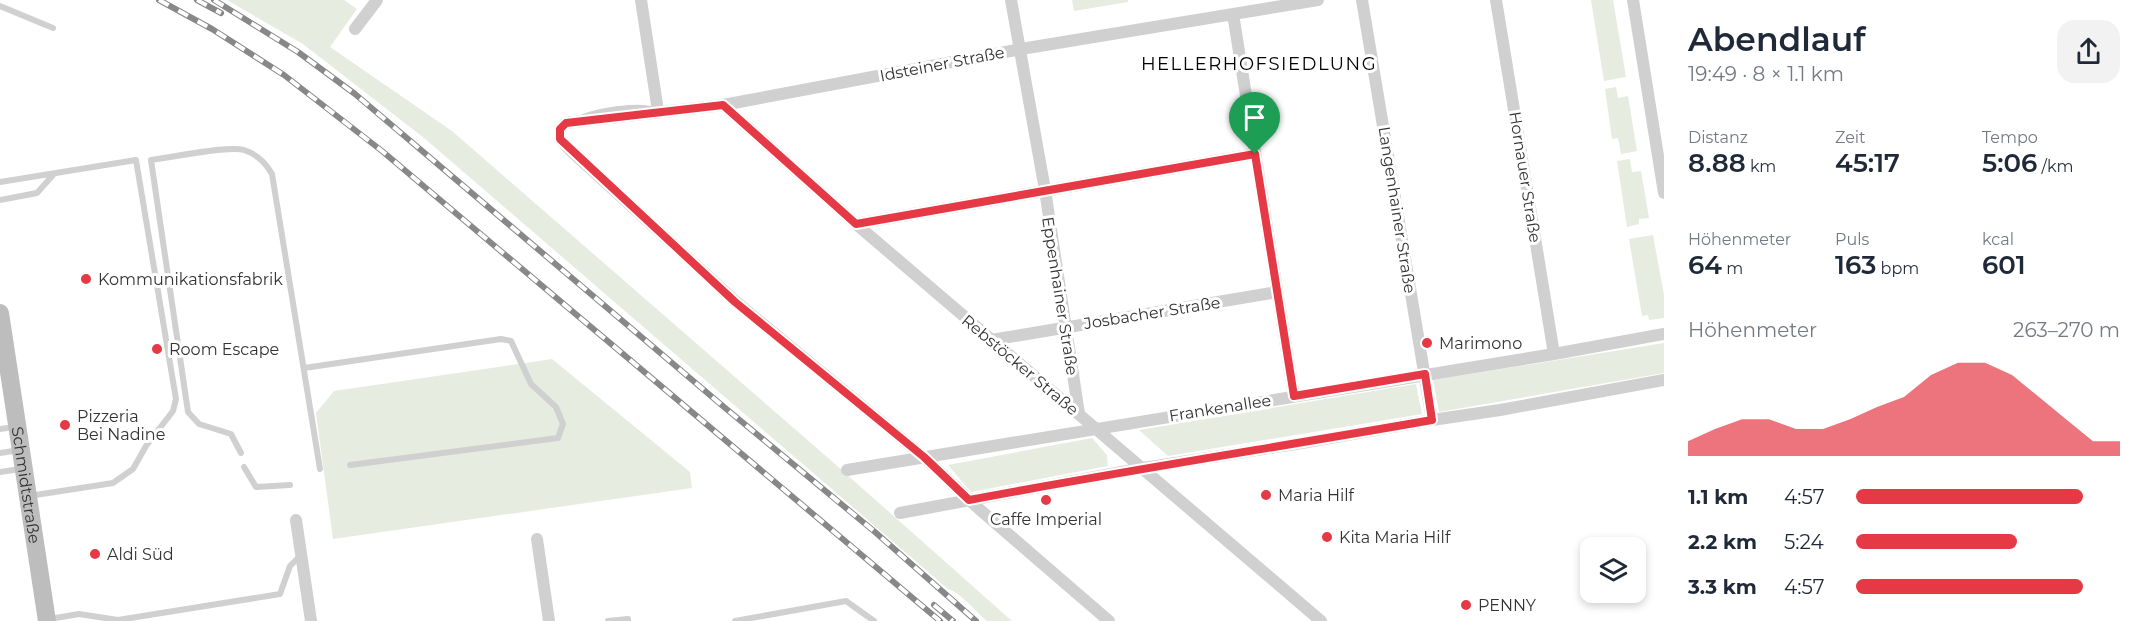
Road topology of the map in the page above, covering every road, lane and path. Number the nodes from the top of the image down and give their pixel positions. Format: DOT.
graph roads {
  1 [pos="378,0"];
  2 [pos="641,0"];
  3 [pos="1011,0"];
  4 [pos="1318,0"];
  5 [pos="1362,0"];
  6 [pos="1496,0"];
  7 [pos="1633,0"];
  8 [pos="0,6"];
  9 [pos="1233,14"];
  10 [pos="53,28"];
  11 [pos="355,28"];
  12 [pos="1021,49"];
  13 [pos="723,105"];
  14 [pos="658,111"];
  15 [pos="1255,154"];
  16 [pos="53,175"];
  17 [pos="0,182"];
  18 [pos="1045,190"];
  19 [pos="1664,193"];
  20 [pos="0,200"];
  21 [pos="856,224"];
  22 [pos="1277,292"];
  23 [pos="0,313"];
  24 [pos="1064,327"];
  25 [pos="1664,334"];
  26 [pos="991,340"];
  27 [pos="1554,354"];
  28 [pos="304,368"];
  29 [pos="1425,374"];
  30 [pos="1664,380"];
  31 [pos="1294,396"];
  32 [pos="1079,414"];
  33 [pos="1432,420"];
  34 [pos="9,428"];
  35 [pos="1096,429"];
  36 [pos="21,450"];
  37 [pos="0,453"];
  38 [pos="241,453"];
  39 [pos="924,457"];
  40 [pos="350,465"];
  41 [pos="244,467"];
  42 [pos="24,468"];
  43 [pos="1143,468"];
  44 [pos="320,469"];
  45 [pos="847,470"];
  46 [pos="0,472"];
  47 [pos="290,485"];
  48 [pos="28,496"];
  49 [pos="969,500"];
  50 [pos="900,513"];
  51 [pos="296,520"];
  52 [pos="537,539"];
  53 [pos="301,555"];
  54 [pos="43,620"];
  55 [pos="311,621"];
  56 [pos="549,621"];
  57 [pos="608,621"];
  58 [pos="628,621"];
  59 [pos="735,621"];
  60 [pos="874,621"];
  61 [pos="1109,621"];
  62 [pos="1321,621"];
  1 -- 11 [label="street"];
  2 -- 14 [label="street"];
  3 -- 12 [label="street, Eppenhainer Straße"];
  4 -- 9 [label="street, Idsteiner Straße"];
  5 -- 29 [label="street, Langenhainer Straße"];
  6 -- 27 [label="street, Hornauer Straße"];
  7 -- 19 [label="street"];
  8 -- 10 [label="lane"];
  9 -- 12 [label="street, Idsteiner Straße"];
  9 -- 15 [label="street"];
  12 -- 13 [label="street, Idsteiner Straße"];
  12 -- 18 [label="street, Eppenhainer Straße"];
  13 -- 14 [label="street, Idsteiner Straße"];
  13 -- 21 [label="street, Rebstöcker Straße"];
  14 -- 39 [label="street, Idsteiner Straße"];
  15 -- 18 [label="street"];
  15 -- 22 [label="street"];
  16 -- 17 [label="lane"];
  16 -- 20 [label="lane"];
  16 -- 48 [label="lane"];
  18 -- 21 [label="street"];
  18 -- 24 [label="street, Eppenhainer Straße"];
  21 -- 26 [label="street, Rebstöcker Straße"];
  22 -- 24 [label="street, Josbacher Straße"];
  22 -- 31 [label="street"];
  23 -- 34 [label="main road, Schmidtstraße"];
  24 -- 26 [label="street, Josbacher Straße"];
  24 -- 32 [label="street, Eppenhainer Straße"];
  25 -- 27 [label="street, Frankenallee"];
  26 -- 32 [label="street, Rebstöcker Straße"];
  27 -- 29 [label="street, Frankenallee"];
  28 -- 38 [label="lane"];
  28 -- 40 [label="lane"];
  28 -- 44 [label="lane"];
  29 -- 31 [label="street, Frankenallee"];
  29 -- 33 [label="street, Langenhainer Straße"];
  30 -- 33 [label="street"];
  31 -- 35 [label="street, Frankenallee"];
  32 -- 35 [label="street, Rebstöcker Straße"];
  33 -- 43 [label="street"];
  34 -- 36 [label="main road, Schmidtstraße"];
  35 -- 39 [label="street, Frankenallee"];
  35 -- 43 [label="street, Rebstöcker Straße"];
  36 -- 37 [label="lane"];
  36 -- 42 [label="main road, Schmidtstraße"];
  39 -- 45 [label="street, Frankenallee"];
  39 -- 49 [label="street"];
  41 -- 47 [label="lane"];
  42 -- 46 [label="lane"];
  42 -- 48 [label="main road, Schmidtstraße"];
  43 -- 49 [label="street"];
  43 -- 62 [label="street, Rebstöcker Straße"];
  48 -- 54 [label="main road, Schmidtstraße"];
  49 -- 50 [label="street"];
  49 -- 61 [label="street"];
  51 -- 53 [label="street"];
  52 -- 56 [label="street"];
  53 -- 54 [label="lane"];
  53 -- 55 [label="street"];
  57 -- 58 [label="lane"];
  59 -- 60 [label="lane"];
}
